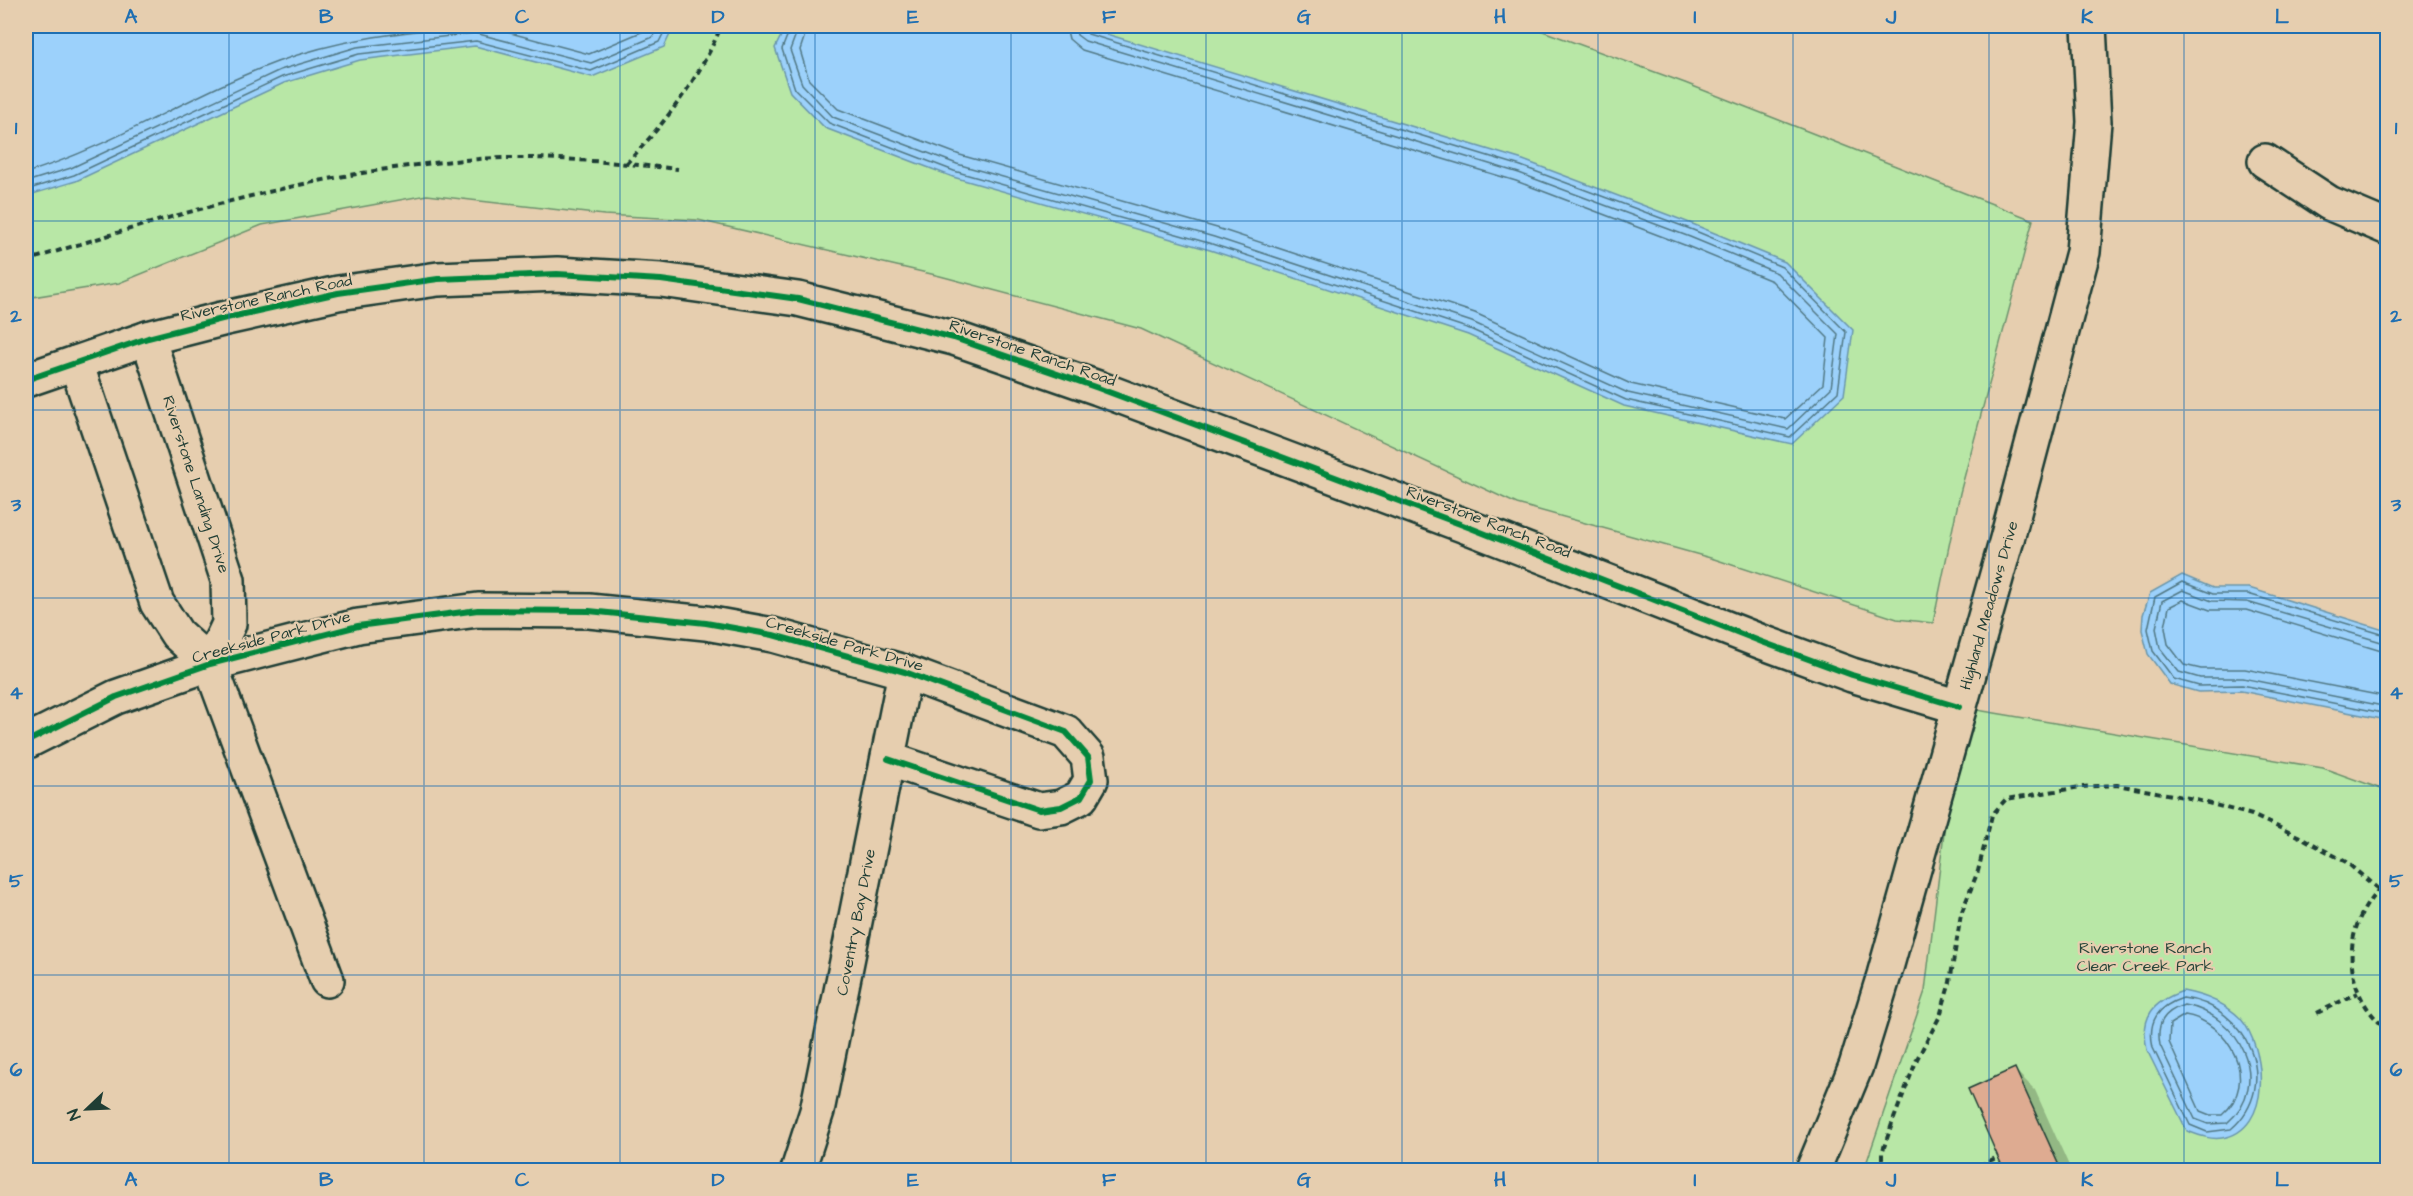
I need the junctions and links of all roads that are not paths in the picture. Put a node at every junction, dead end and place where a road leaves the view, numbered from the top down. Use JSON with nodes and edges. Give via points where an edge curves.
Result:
{"nodes":[{"id":1,"x":2089,"y":26,"type":"edge"},
{"id":2,"x":2265,"y":161,"type":"dead end"},
{"id":3,"x":2388,"y":228,"type":"edge"},
{"id":4,"x":148,"y":338,"type":"junction"},
{"id":5,"x":76,"y":363,"type":"junction"},
{"id":6,"x":26,"y":380,"type":"edge"},
{"id":7,"x":210,"y":664,"type":"junction"},
{"id":8,"x":906,"y":672,"type":"junction"},
{"id":9,"x":1959,"y":708,"type":"junction"},
{"id":10,"x":26,"y":742,"type":"edge"},
{"id":11,"x":888,"y":759,"type":"junction"},
{"id":12,"x":327,"y":980,"type":"dead end"},
{"id":13,"x":798,"y":1170,"type":"edge"},
{"id":14,"x":1813,"y":1170,"type":"edge"}],
"edges":[{"from":1,"to":9,"type":"street","name":"Highland Meadows Drive","via":[[2094,122],[2083,252]]},
{"from":2,"to":3,"type":"street","via":[[2329,203]]},
{"from":4,"to":5,"type":"street","name":"Riverstone Ranch Road"},
{"from":4,"to":7,"type":"street","name":"Riverstone Landing Drive","via":[[228,580],[229,624]]},
{"from":4,"to":9,"type":"street","name":"Riverstone Ranch Road","via":[[338,293],[438,279],[568,274],[661,280],[798,299],[954,338],[1098,388],[1773,646]]},
{"from":5,"to":6,"type":"street","name":"Riverstone Ranch Road"},
{"from":5,"to":7,"type":"street","via":[[157,603],[177,634]]},
{"from":7,"to":8,"type":"street","name":"Creekside Park Drive","via":[[358,626],[478,610],[567,611],[706,623],[773,635]]},
{"from":7,"to":10,"type":"street","name":"Creekside Park Drive","via":[[116,697]]},
{"from":7,"to":12,"type":"street"},
{"from":8,"to":11,"type":"street","name":"Coventry Bay Drive"},
{"from":8,"to":11,"type":"street","name":"Creekside Park Drive","via":[[1066,732],[1088,758],[1091,780],[1081,797],[1061,807],[1039,810]]},
{"from":9,"to":14,"type":"street","name":"Highland Meadows Drive","via":[[1856,1066]]},
{"from":11,"to":13,"type":"street","name":"Coventry Bay Drive","via":[[817,1111]]}]}
